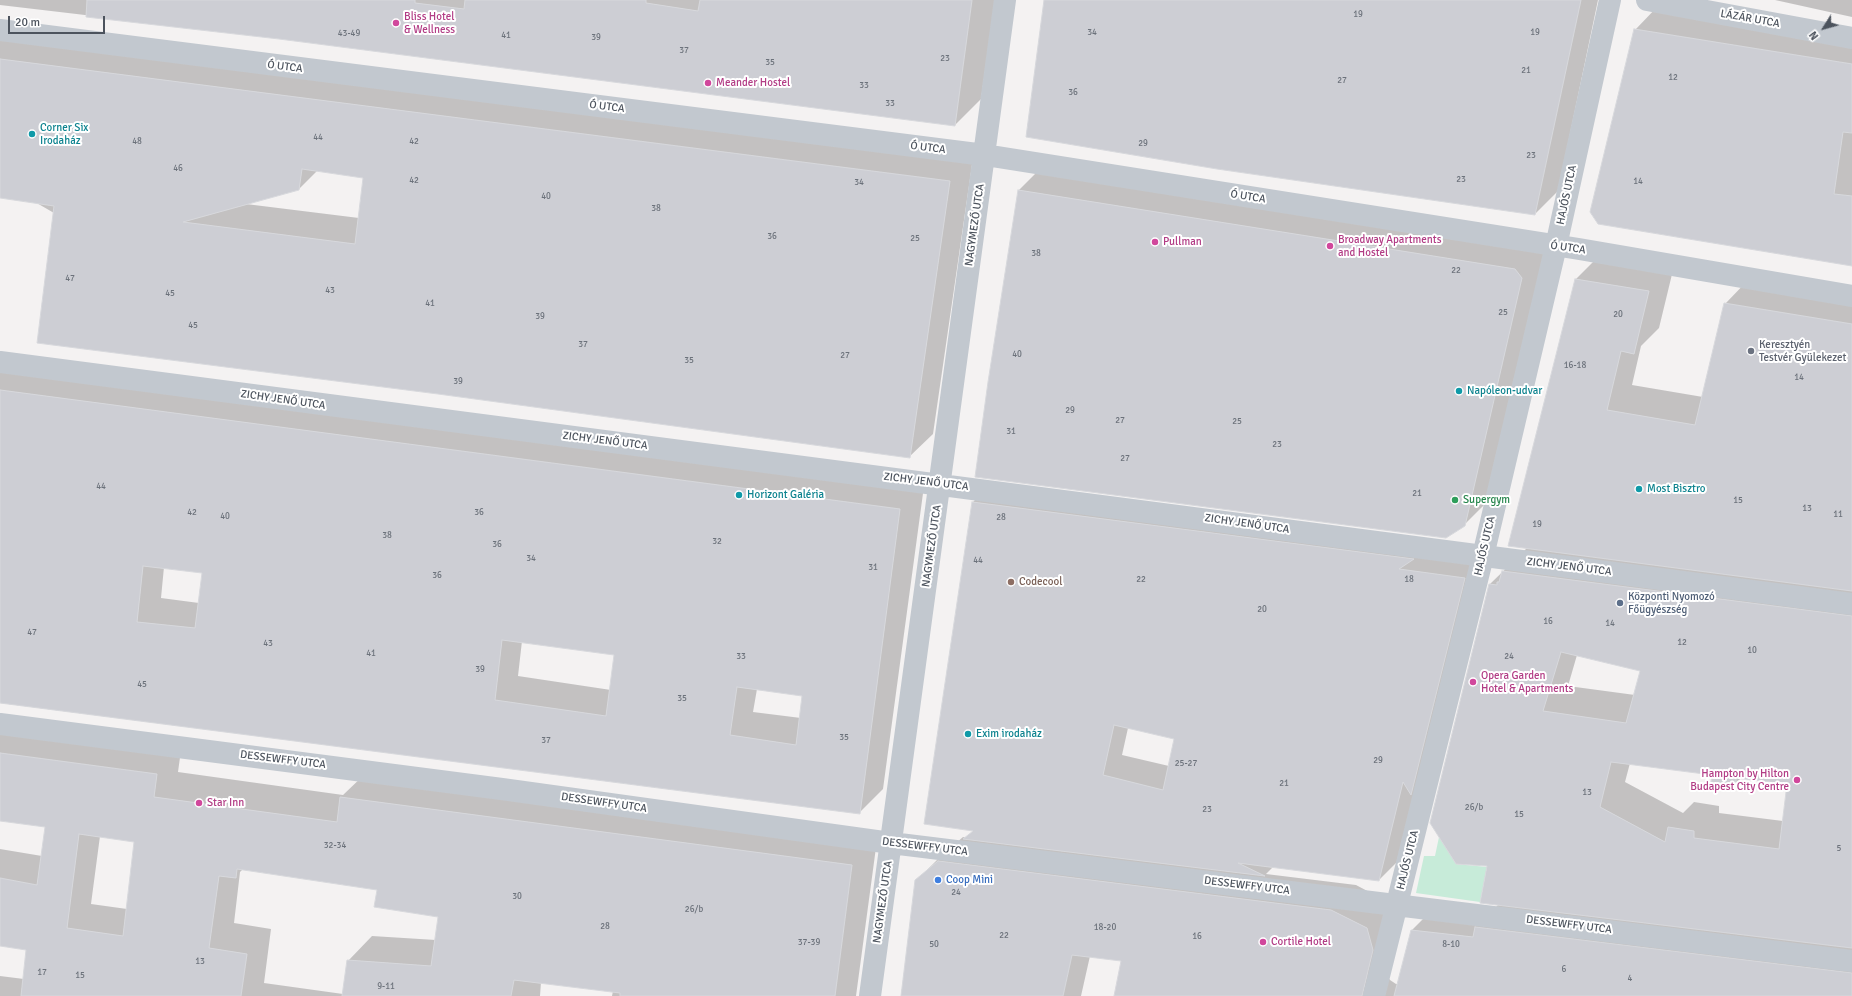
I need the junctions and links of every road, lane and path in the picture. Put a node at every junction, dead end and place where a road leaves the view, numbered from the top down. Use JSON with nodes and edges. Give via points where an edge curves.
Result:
{"nodes":[{"id":1,"x":1005,"y":0,"type":"edge"},
{"id":2,"x":1610,"y":0,"type":"edge"},
{"id":3,"x":1647,"y":0,"type":"edge"},
{"id":4,"x":0,"y":30,"type":"edge"},
{"id":5,"x":1852,"y":38,"type":"edge"},
{"id":6,"x":984,"y":155,"type":"junction"},
{"id":7,"x":1556,"y":246,"type":"junction"},
{"id":8,"x":1852,"y":296,"type":"edge"},
{"id":9,"x":0,"y":362,"type":"edge"},
{"id":10,"x":940,"y":484,"type":"junction"},
{"id":11,"x":1483,"y":556,"type":"junction"},
{"id":12,"x":1852,"y":604,"type":"edge"},
{"id":13,"x":0,"y":724,"type":"edge"},
{"id":14,"x":891,"y":842,"type":"junction"},
{"id":15,"x":1397,"y":904,"type":"junction"},
{"id":16,"x":1852,"y":961,"type":"edge"},
{"id":17,"x":870,"y":996,"type":"edge"},
{"id":18,"x":1374,"y":996,"type":"edge"}],
"edges":[{"from":1,"to":6,"type":"street","name":"NAGYMEZŐ UTCA"},
{"from":2,"to":7,"type":"street","name":"HAJÓS UTCA"},
{"from":3,"to":5,"type":"street","name":"LÁZÁR UTCA"},
{"from":4,"to":6,"type":"street","name":"Ó UTCA"},
{"from":6,"to":7,"type":"street","name":"Ó UTCA"},
{"from":6,"to":10,"type":"street","name":"NAGYMEZŐ UTCA"},
{"from":7,"to":8,"type":"street","name":"Ó UTCA"},
{"from":7,"to":11,"type":"street","name":"HAJÓS UTCA"},
{"from":9,"to":10,"type":"street","name":"ZICHY JENŐ UTCA"},
{"from":10,"to":11,"type":"street","name":"ZICHY JENŐ UTCA"},
{"from":10,"to":14,"type":"street","name":"NAGYMEZŐ UTCA"},
{"from":11,"to":12,"type":"street","name":"ZICHY JENŐ UTCA"},
{"from":11,"to":15,"type":"street","name":"HAJÓS UTCA"},
{"from":13,"to":14,"type":"street","name":"DESSEWFFY UTCA","via":[[502,788]]},
{"from":14,"to":15,"type":"street","name":"DESSEWFFY UTCA"},
{"from":14,"to":17,"type":"street","name":"NAGYMEZŐ UTCA"},
{"from":15,"to":16,"type":"street","name":"DESSEWFFY UTCA"},
{"from":15,"to":18,"type":"street","name":"HAJÓS UTCA"}]}
